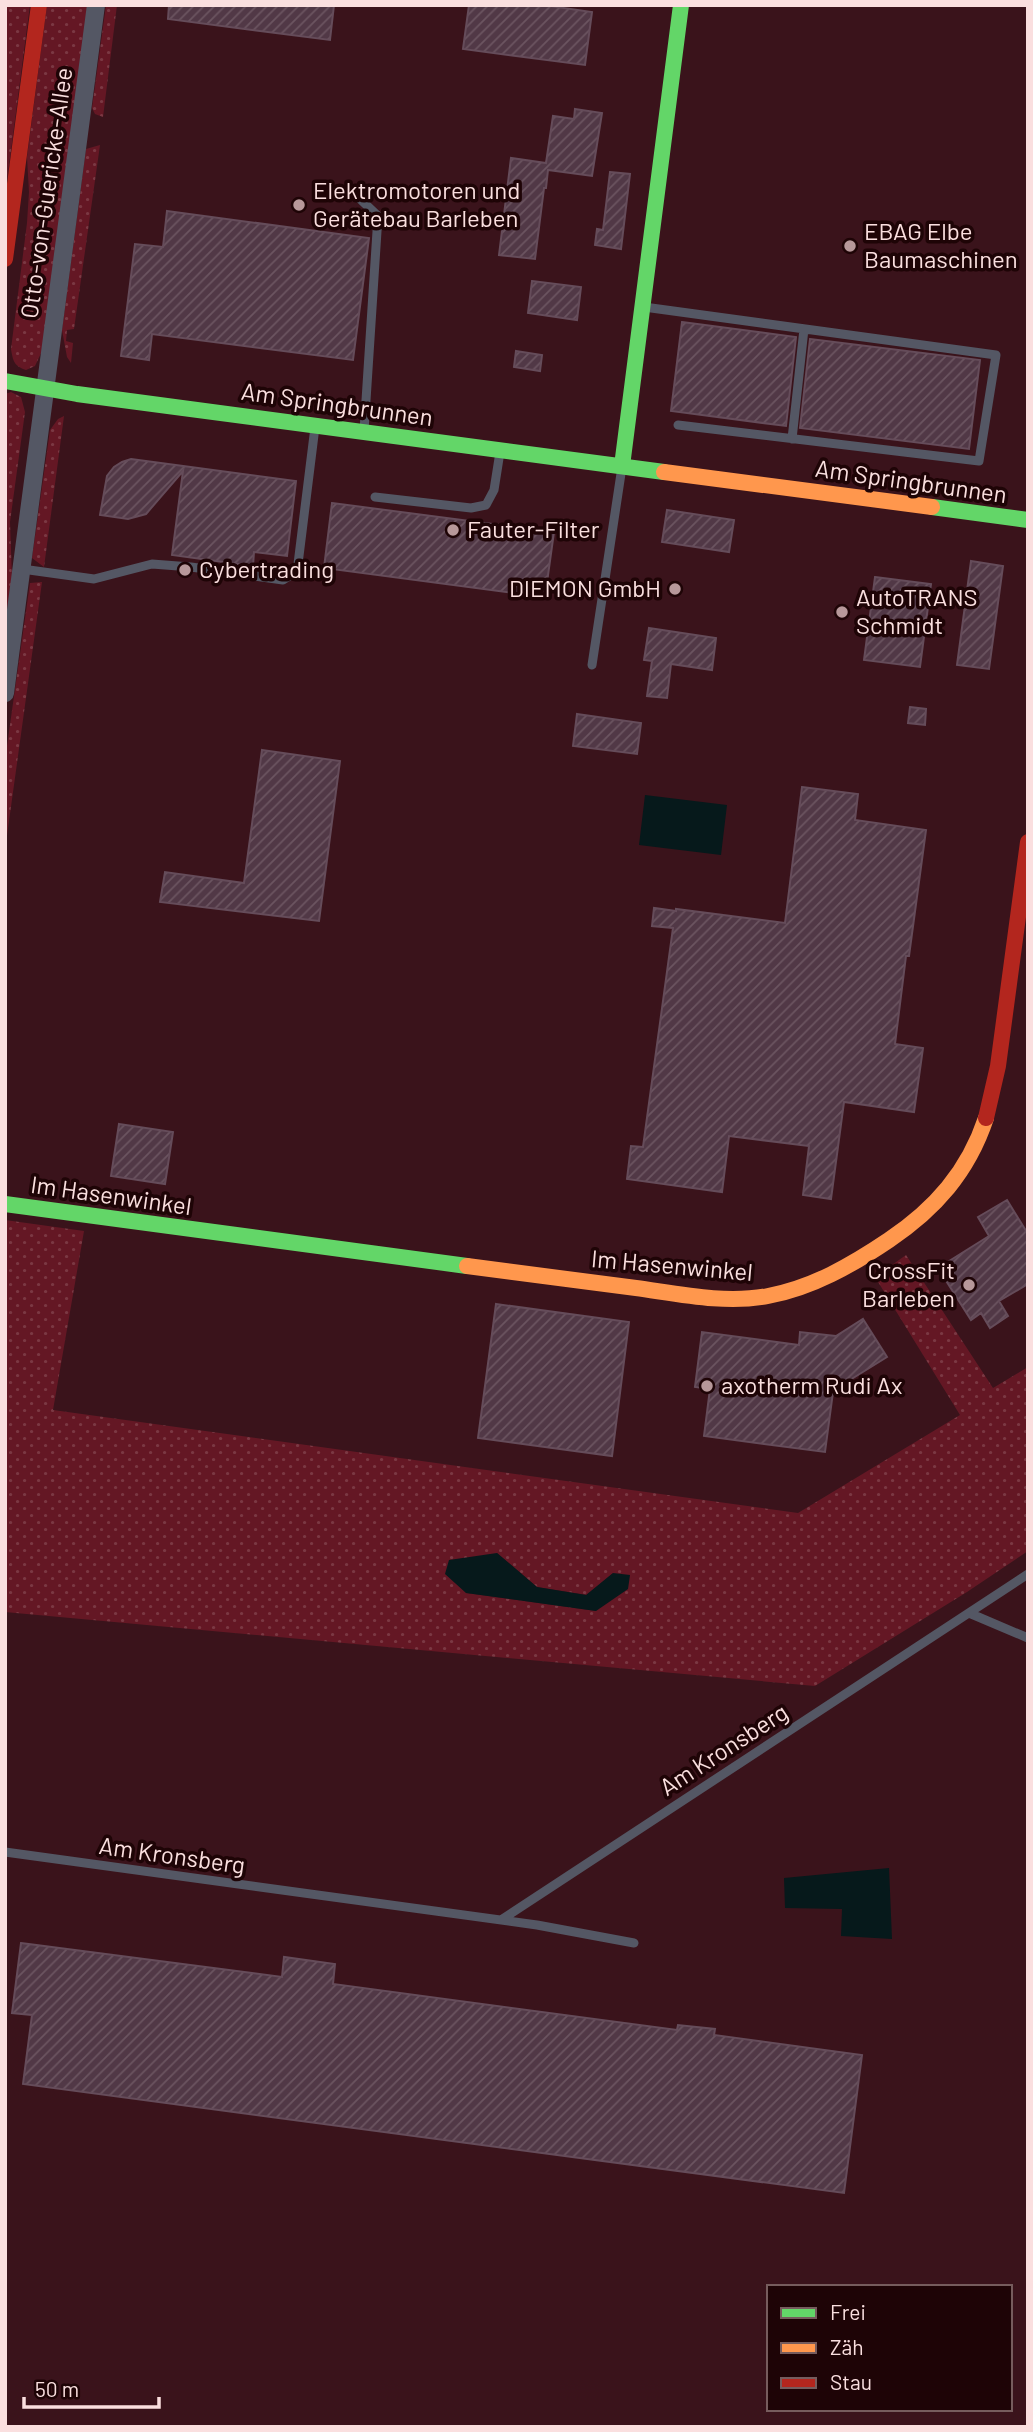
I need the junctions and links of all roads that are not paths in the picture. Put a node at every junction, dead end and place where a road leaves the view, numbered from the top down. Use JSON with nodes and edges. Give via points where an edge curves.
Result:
{"nodes":[{"id":1,"x":39,"y":5,"type":"edge"},
{"id":2,"x":96,"y":5,"type":"edge"},
{"id":3,"x":681,"y":5,"type":"edge"},
{"id":4,"x":358,"y":197,"type":"dead end"},
{"id":5,"x":5,"y":259,"type":"edge"},
{"id":6,"x":643,"y":307,"type":"junction"},
{"id":7,"x":804,"y":329,"type":"junction"},
{"id":8,"x":5,"y":381,"type":"edge"},
{"id":9,"x":46,"y":388,"type":"junction"},
{"id":10,"x":315,"y":425,"type":"junction"},
{"id":11,"x":678,"y":425,"type":"dead end"},
{"id":12,"x":364,"y":431,"type":"junction"},
{"id":13,"x":792,"y":439,"type":"junction"},
{"id":14,"x":500,"y":450,"type":"junction"},
{"id":15,"x":622,"y":466,"type":"junction"},
{"id":16,"x":375,"y":498,"type":"dead end"},
{"id":17,"x":1028,"y":520,"type":"edge"},
{"id":18,"x":22,"y":569,"type":"junction"},
{"id":19,"x":592,"y":665,"type":"dead end"},
{"id":20,"x":5,"y":693,"type":"edge"},
{"id":21,"x":1028,"y":842,"type":"edge"},
{"id":22,"x":5,"y":1204,"type":"edge"},
{"id":23,"x":1028,"y":1574,"type":"edge"},
{"id":24,"x":969,"y":1613,"type":"junction"},
{"id":25,"x":1028,"y":1638,"type":"edge"},
{"id":26,"x":5,"y":1852,"type":"edge"},
{"id":27,"x":501,"y":1920,"type":"junction"},
{"id":28,"x":634,"y":1943,"type":"dead end"}],
"edges":[{"from":1,"to":5,"type":"street","name":"Otto-von-Guericke-Allee"},
{"from":2,"to":9,"type":"street","name":"Otto-von-Guericke-Allee"},
{"from":3,"to":6,"type":"street"},
{"from":4,"to":12,"type":"lane","via":[[378,216]]},
{"from":6,"to":7,"type":"lane"},
{"from":6,"to":15,"type":"street"},
{"from":7,"to":13,"type":"lane"},
{"from":7,"to":13,"type":"lane","via":[[996,355],[979,461]]},
{"from":8,"to":9,"type":"street"},
{"from":9,"to":10,"type":"street","name":"Am Springbrunnen"},
{"from":9,"to":18,"type":"street","name":"Otto-von-Guericke-Allee"},
{"from":10,"to":12,"type":"street","name":"Am Springbrunnen"},
{"from":10,"to":18,"type":"lane","via":[[298,564],[290,577],[283,580],[152,564],[94,579]]},
{"from":11,"to":13,"type":"lane"},
{"from":12,"to":14,"type":"street","name":"Am Springbrunnen"},
{"from":14,"to":15,"type":"street","name":"Am Springbrunnen"},
{"from":14,"to":16,"type":"lane","via":[[494,490],[486,505],[471,508]]},
{"from":15,"to":17,"type":"street","name":"Am Springbrunnen"},
{"from":15,"to":19,"type":"lane"},
{"from":18,"to":20,"type":"street","name":"Otto-von-Guericke-Allee"},
{"from":21,"to":22,"type":"street","name":"Im Hasenwinkel","via":[[995,1085],[971,1155],[944,1195],[904,1230],[850,1264],[794,1289],[752,1298],[662,1292]]},
{"from":23,"to":24,"type":"lane","name":"Am Kronsberg"},
{"from":24,"to":25,"type":"lane"},
{"from":24,"to":27,"type":"lane","name":"Am Kronsberg"},
{"from":26,"to":27,"type":"lane","name":"Am Kronsberg"},
{"from":27,"to":28,"type":"lane","name":"Am Kronsberg"}]}
